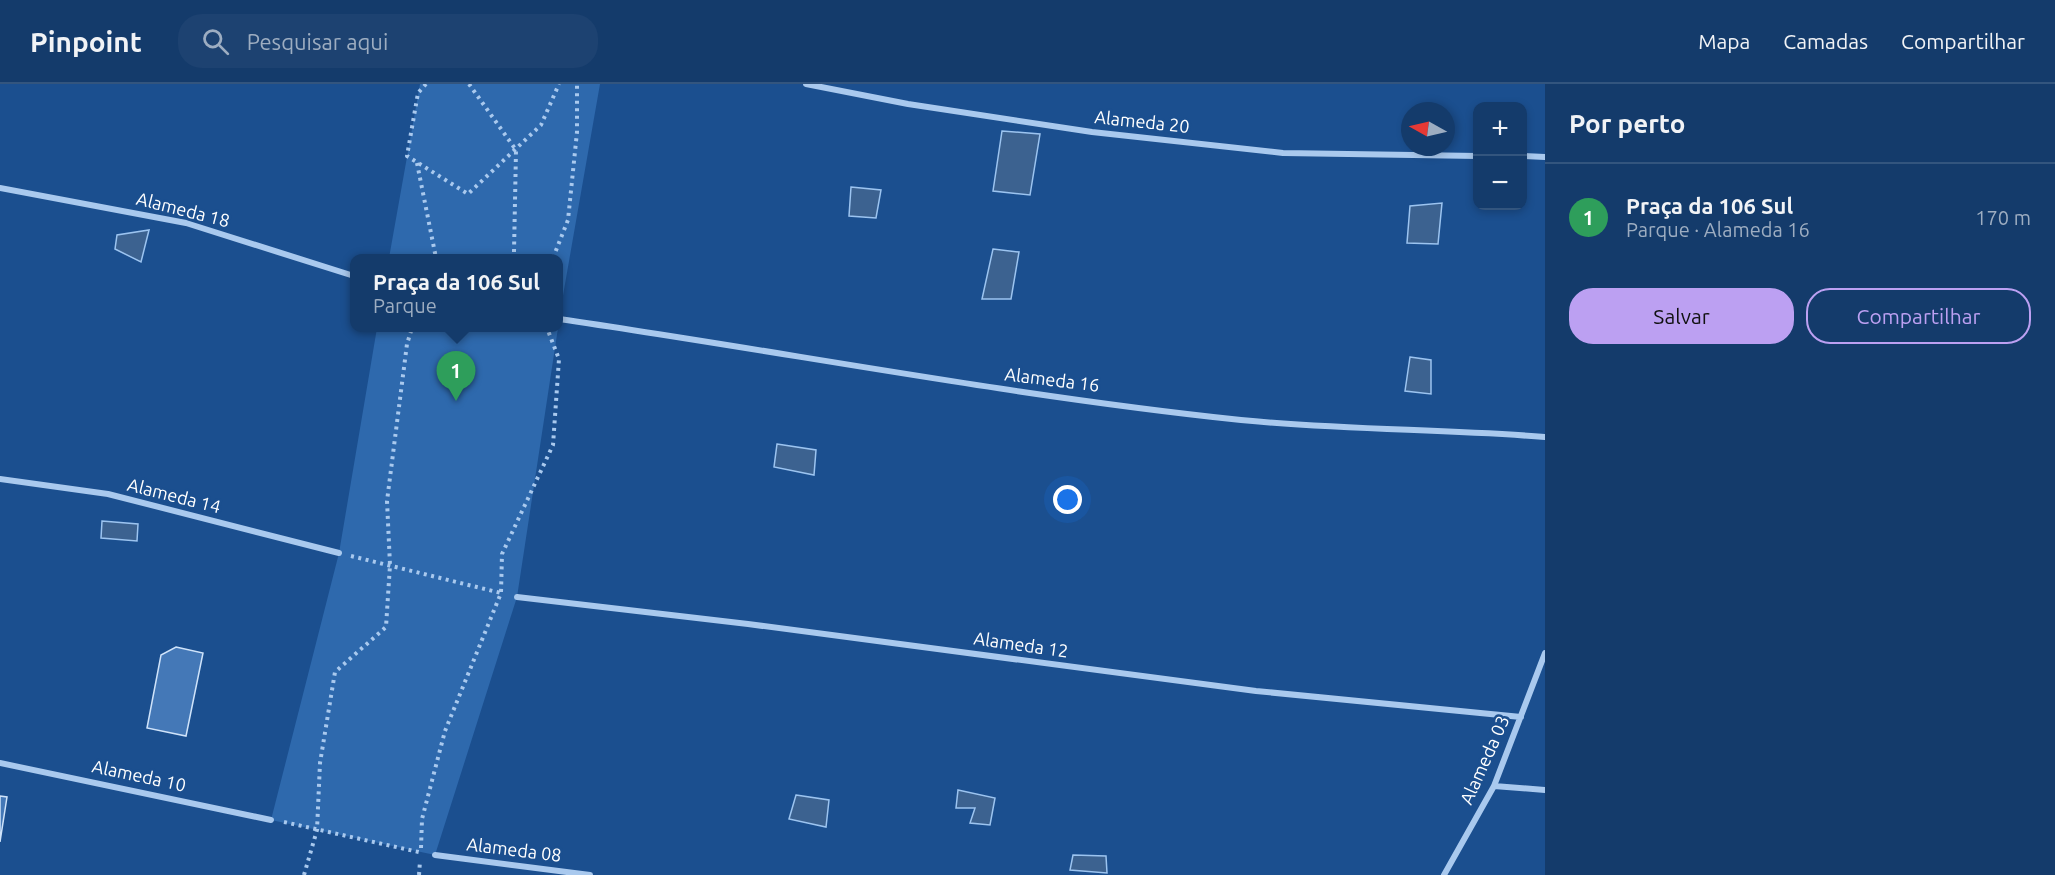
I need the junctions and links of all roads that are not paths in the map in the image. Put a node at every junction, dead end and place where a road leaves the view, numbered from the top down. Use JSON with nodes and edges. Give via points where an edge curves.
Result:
{"nodes":[{"id":1,"x":807,"y":84,"type":"edge"},
{"id":2,"x":1473,"y":156,"type":"edge"},
{"id":3,"x":1527,"y":156,"type":"edge"},
{"id":4,"x":1545,"y":156,"type":"edge"},
{"id":5,"x":0,"y":188,"type":"edge"},
{"id":6,"x":350,"y":275,"type":"edge"},
{"id":7,"x":563,"y":320,"type":"edge"},
{"id":8,"x":1545,"y":437,"type":"edge"},
{"id":9,"x":0,"y":478,"type":"edge"},
{"id":10,"x":339,"y":553,"type":"road end"},
{"id":11,"x":517,"y":597,"type":"road end"},
{"id":12,"x":1545,"y":653,"type":"edge"},
{"id":13,"x":1521,"y":717,"type":"junction"},
{"id":14,"x":0,"y":763,"type":"edge"},
{"id":15,"x":1494,"y":786,"type":"junction"},
{"id":16,"x":1545,"y":790,"type":"edge"},
{"id":17,"x":271,"y":820,"type":"road end"},
{"id":18,"x":435,"y":855,"type":"road end"},
{"id":19,"x":590,"y":875,"type":"edge"},
{"id":20,"x":1444,"y":875,"type":"edge"}],
"edges":[{"from":1,"to":2,"type":"street","name":"Alameda 20","via":[[1092,132],[1282,153]]},
{"from":3,"to":4,"type":"street"},
{"from":5,"to":6,"type":"street","name":"Alameda 18","via":[[186,223]]},
{"from":7,"to":8,"type":"street","name":"Alameda 16","via":[[967,384],[1243,420]]},
{"from":9,"to":10,"type":"street","name":"Alameda 14","via":[[108,494]]},
{"from":11,"to":13,"type":"street","name":"Alameda 12","via":[[1256,691]]},
{"from":12,"to":13,"type":"street","name":"Alameda 03"},
{"from":13,"to":15,"type":"street","name":"Alameda 03"},
{"from":14,"to":17,"type":"street","name":"Alameda 10"},
{"from":15,"to":16,"type":"street"},
{"from":15,"to":20,"type":"street","name":"Alameda 03"},
{"from":18,"to":19,"type":"street","name":"Alameda 08"}]}
